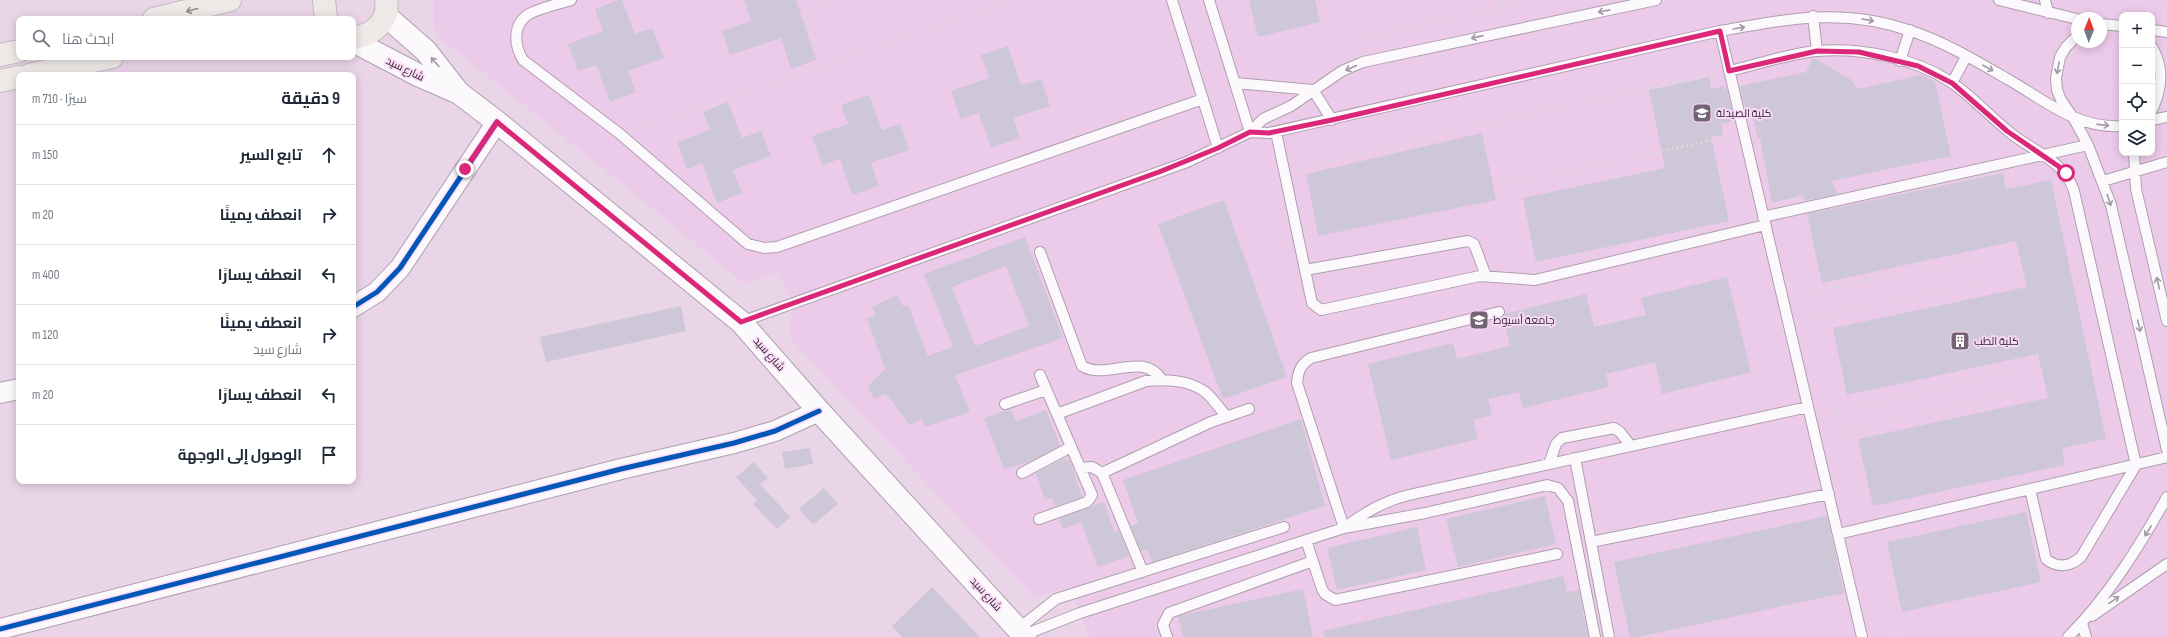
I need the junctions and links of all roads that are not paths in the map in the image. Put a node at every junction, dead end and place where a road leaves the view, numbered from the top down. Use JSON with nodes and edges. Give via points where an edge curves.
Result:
{"nodes":[{"id":1,"x":230,"y":0,"type":"edge"},
{"id":2,"x":324,"y":0,"type":"edge"},
{"id":3,"x":571,"y":0,"type":"edge"},
{"id":4,"x":1172,"y":0,"type":"edge"},
{"id":5,"x":1209,"y":0,"type":"edge"},
{"id":6,"x":1656,"y":0,"type":"edge"},
{"id":7,"x":2000,"y":0,"type":"edge"},
{"id":8,"x":2045,"y":0,"type":"edge"},
{"id":9,"x":387,"y":5,"type":"edge"},
{"id":10,"x":2048,"y":13,"type":"junction"},
{"id":11,"x":166,"y":16,"type":"edge"},
{"id":12,"x":325,"y":16,"type":"edge"},
{"id":13,"x":1813,"y":16,"type":"junction"},
{"id":14,"x":2071,"y":18,"type":"edge"},
{"id":15,"x":2107,"y":24,"type":"edge"},
{"id":16,"x":2119,"y":26,"type":"edge"},
{"id":17,"x":1910,"y":30,"type":"junction"},
{"id":18,"x":2155,"y":30,"type":"edge"},
{"id":19,"x":1720,"y":31,"type":"junction"},
{"id":20,"x":2167,"y":32,"type":"edge"},
{"id":21,"x":356,"y":37,"type":"edge"},
{"id":22,"x":2071,"y":42,"type":"edge"},
{"id":23,"x":356,"y":43,"type":"edge"},
{"id":24,"x":2152,"y":48,"type":"edge"},
{"id":25,"x":16,"y":51,"type":"edge"},
{"id":26,"x":1817,"y":51,"type":"junction"},
{"id":27,"x":0,"y":55,"type":"edge"},
{"id":28,"x":1966,"y":57,"type":"junction"},
{"id":29,"x":98,"y":60,"type":"edge"},
{"id":30,"x":1900,"y":61,"type":"junction"},
{"id":31,"x":1729,"y":71,"type":"junction"},
{"id":32,"x":43,"y":72,"type":"edge"},
{"id":33,"x":16,"y":78,"type":"edge"},
{"id":34,"x":0,"y":81,"type":"edge"},
{"id":35,"x":1234,"y":83,"type":"junction"},
{"id":36,"x":1952,"y":83,"type":"junction"},
{"id":37,"x":1314,"y":90,"type":"junction"},
{"id":38,"x":459,"y":93,"type":"junction"},
{"id":39,"x":1203,"y":99,"type":"junction"},
{"id":40,"x":2155,"y":101,"type":"edge"},
{"id":41,"x":2167,"y":117,"type":"edge"},
{"id":42,"x":2074,"y":119,"type":"junction"},
{"id":43,"x":2155,"y":119,"type":"edge"},
{"id":44,"x":1332,"y":120,"type":"junction"},
{"id":45,"x":497,"y":122,"type":"junction"},
{"id":46,"x":2119,"y":126,"type":"edge"},
{"id":47,"x":1250,"y":132,"type":"junction"},
{"id":48,"x":1276,"y":132,"type":"junction"},
{"id":49,"x":2088,"y":145,"type":"junction"},
{"id":50,"x":1218,"y":148,"type":"junction"},
{"id":51,"x":2042,"y":154,"type":"junction"},
{"id":52,"x":2134,"y":156,"type":"edge"},
{"id":53,"x":2167,"y":162,"type":"edge"},
{"id":54,"x":2134,"y":172,"type":"junction"},
{"id":55,"x":2103,"y":181,"type":"junction"},
{"id":56,"x":1764,"y":221,"type":"junction"},
{"id":57,"x":1040,"y":252,"type":"dead end"},
{"id":58,"x":1305,"y":270,"type":"junction"},
{"id":59,"x":1486,"y":276,"type":"junction"},
{"id":60,"x":356,"y":305,"type":"edge"},
{"id":61,"x":1499,"y":312,"type":"dead end"},
{"id":62,"x":2167,"y":321,"type":"edge"},
{"id":63,"x":741,"y":322,"type":"junction"},
{"id":64,"x":1040,"y":375,"type":"dead end"},
{"id":65,"x":1162,"y":380,"type":"junction"},
{"id":66,"x":16,"y":389,"type":"edge"},
{"id":67,"x":1046,"y":390,"type":"junction"},
{"id":68,"x":0,"y":393,"type":"edge"},
{"id":69,"x":1005,"y":404,"type":"dead end"},
{"id":70,"x":1808,"y":407,"type":"junction"},
{"id":71,"x":1249,"y":409,"type":"dead end"},
{"id":72,"x":819,"y":412,"type":"junction"},
{"id":73,"x":1057,"y":414,"type":"junction"},
{"id":74,"x":1227,"y":417,"type":"junction"},
{"id":75,"x":1631,"y":446,"type":"junction"},
{"id":76,"x":1071,"y":448,"type":"junction"},
{"id":77,"x":2167,"y":450,"type":"edge"},
{"id":78,"x":2167,"y":457,"type":"edge"},
{"id":79,"x":1575,"y":458,"type":"junction"},
{"id":80,"x":1549,"y":464,"type":"junction"},
{"id":81,"x":2136,"y":465,"type":"junction"},
{"id":82,"x":1080,"y":468,"type":"junction"},
{"id":83,"x":1022,"y":473,"type":"dead end"},
{"id":84,"x":1102,"y":473,"type":"junction"},
{"id":85,"x":2030,"y":489,"type":"junction"},
{"id":86,"x":1829,"y":494,"type":"junction"},
{"id":87,"x":2167,"y":497,"type":"edge"},
{"id":88,"x":1039,"y":519,"type":"dead end"},
{"id":89,"x":1284,"y":528,"type":"dead end"},
{"id":90,"x":1344,"y":528,"type":"junction"},
{"id":91,"x":1838,"y":534,"type":"junction"},
{"id":92,"x":1306,"y":540,"type":"junction"},
{"id":93,"x":1591,"y":542,"type":"junction"},
{"id":94,"x":1557,"y":554,"type":"dead end"},
{"id":95,"x":1313,"y":561,"type":"junction"},
{"id":96,"x":2167,"y":564,"type":"edge"},
{"id":97,"x":1143,"y":572,"type":"junction"},
{"id":98,"x":2082,"y":623,"type":"junction"},
{"id":99,"x":0,"y":629,"type":"edge"},
{"id":100,"x":1022,"y":634,"type":"edge"},
{"id":101,"x":1167,"y":637,"type":"edge"},
{"id":102,"x":1595,"y":637,"type":"edge"},
{"id":103,"x":1609,"y":637,"type":"edge"},
{"id":104,"x":1862,"y":637,"type":"edge"},
{"id":105,"x":2068,"y":637,"type":"edge"},
{"id":106,"x":2086,"y":637,"type":"edge"}],
"edges":[{"from":1,"to":11,"type":"main road","one_way":true},
{"from":2,"to":12,"type":"main road"},
{"from":3,"to":39,"type":"lane","via":[[526,16],[517,30],[516,38],[518,51],[527,64],[620,134],[748,244],[756,247],[771,248],[824,231]]},
{"from":4,"to":39,"type":"lane"},
{"from":5,"to":35,"type":"lane"},
{"from":6,"to":37,"type":"lane","one_way":true,"via":[[1363,62],[1342,71]]},
{"from":7,"to":10,"type":"lane"},
{"from":8,"to":10,"type":"lane"},
{"from":9,"to":21,"type":"main road","via":[[381,24],[374,31]]},
{"from":38,"to":9,"type":"main road","name":"شارع سيد","one_way":true},
{"from":10,"to":14,"type":"lane"},
{"from":13,"to":17,"type":"lane","one_way":true,"via":[[1864,19]]},
{"from":19,"to":13,"type":"lane","one_way":true},
{"from":13,"to":26,"type":"lane"},
{"from":15,"to":16,"type":"lane"},
{"from":17,"to":28,"type":"lane"},
{"from":17,"to":30,"type":"lane"},
{"from":18,"to":20,"type":"lane"},
{"from":19,"to":31,"type":"lane"},
{"from":19,"to":44,"type":"lane"},
{"from":22,"to":42,"type":"lane","one_way":true,"via":[[2060,56],[2056,78],[2061,100]]},
{"from":23,"to":38,"type":"main road","name":"شارع سيد"},
{"from":24,"to":40,"type":"lane","via":[[2161,74]]},
{"from":25,"to":27,"type":"main road"},
{"from":26,"to":30,"type":"lane","via":[[1859,52]]},
{"from":26,"to":31,"type":"lane"},
{"from":28,"to":36,"type":"lane"},
{"from":28,"to":42,"type":"lane","one_way":true},
{"from":29,"to":32,"type":"main road"},
{"from":30,"to":36,"type":"lane","via":[[1930,71]]},
{"from":31,"to":56,"type":"lane"},
{"from":33,"to":34,"type":"main road"},
{"from":35,"to":37,"type":"lane"},
{"from":35,"to":47,"type":"lane"},
{"from":36,"to":51,"type":"lane","via":[[2007,131]]},
{"from":37,"to":44,"type":"lane"},
{"from":37,"to":47,"type":"lane","via":[[1263,119]]},
{"from":38,"to":45,"type":"main road","name":"شارع سيد"},
{"from":39,"to":50,"type":"lane"},
{"from":41,"to":43,"type":"lane"},
{"from":42,"to":46,"type":"lane","one_way":true},
{"from":42,"to":49,"type":"lane"},
{"from":44,"to":48,"type":"lane"},
{"from":45,"to":60,"type":"street","via":[[400,268],[377,292]]},
{"from":45,"to":63,"type":"main road","name":"شارع سيد"},
{"from":47,"to":48,"type":"lane"},
{"from":47,"to":50,"type":"lane"},
{"from":48,"to":58,"type":"lane"},
{"from":49,"to":51,"type":"lane"},
{"from":49,"to":55,"type":"lane"},
{"from":50,"to":63,"type":"lane","via":[[1159,172]]},
{"from":51,"to":56,"type":"lane","via":[[1784,212]]},
{"from":51,"to":81,"type":"lane","via":[[2066,173],[2072,186]]},
{"from":52,"to":54,"type":"lane"},
{"from":53,"to":54,"type":"lane"},
{"from":54,"to":55,"type":"lane"},
{"from":62,"to":54,"type":"lane","one_way":true},
{"from":55,"to":77,"type":"lane","one_way":true,"via":[[2111,205]]},
{"from":56,"to":59,"type":"lane","via":[[1535,280]]},
{"from":56,"to":70,"type":"lane"},
{"from":57,"to":65,"type":"lane","via":[[1082,366],[1101,372],[1146,366]]},
{"from":58,"to":59,"type":"lane","via":[[1468,241],[1474,244]]},
{"from":58,"to":59,"type":"lane","via":[[1312,303],[1321,310]]},
{"from":61,"to":90,"type":"lane","via":[[1311,358],[1303,363],[1297,382]]},
{"from":63,"to":72,"type":"main road","name":"شارع سيد"},
{"from":64,"to":67,"type":"lane"},
{"from":65,"to":73,"type":"lane","via":[[1146,381]]},
{"from":65,"to":74,"type":"lane","via":[[1183,383],[1204,391]]},
{"from":66,"to":68,"type":"street"},
{"from":67,"to":69,"type":"lane"},
{"from":67,"to":73,"type":"lane"},
{"from":70,"to":75,"type":"lane"},
{"from":70,"to":86,"type":"lane"},
{"from":71,"to":74,"type":"lane"},
{"from":72,"to":99,"type":"street","via":[[775,431],[741,441],[621,469]]},
{"from":72,"to":100,"type":"main road","name":"شارع سيد"},
{"from":73,"to":76,"type":"lane"},
{"from":74,"to":84,"type":"lane"},
{"from":75,"to":79,"type":"lane"},
{"from":75,"to":80,"type":"lane","via":[[1614,428],[1562,438],[1556,444]]},
{"from":76,"to":82,"type":"lane"},
{"from":76,"to":83,"type":"lane"},
{"from":78,"to":81,"type":"lane"},
{"from":79,"to":80,"type":"lane"},
{"from":79,"to":93,"type":"lane"},
{"from":80,"to":90,"type":"lane","via":[[1389,500]]},
{"from":81,"to":85,"type":"lane"},
{"from":81,"to":85,"type":"lane","via":[[2081,557],[2069,565],[2055,564],[2046,559]]},
{"from":82,"to":84,"type":"lane","via":[[1092,467]]},
{"from":82,"to":88,"type":"lane","via":[[1092,495],[1089,501]]},
{"from":84,"to":97,"type":"lane"},
{"from":85,"to":91,"type":"lane"},
{"from":86,"to":91,"type":"lane"},
{"from":86,"to":93,"type":"lane"},
{"from":87,"to":98,"type":"lane","one_way":true,"via":[[2132,556]]},
{"from":89,"to":97,"type":"lane"},
{"from":90,"to":92,"type":"lane"},
{"from":90,"to":102,"type":"lane","via":[[1425,513],[1547,485],[1558,488],[1568,501]]},
{"from":91,"to":104,"type":"lane"},
{"from":92,"to":95,"type":"lane"},
{"from":92,"to":100,"type":"lane"},
{"from":93,"to":103,"type":"lane"},
{"from":94,"to":95,"type":"lane","via":[[1341,600],[1325,594]]},
{"from":95,"to":101,"type":"lane","via":[[1169,613],[1163,624]]},
{"from":98,"to":96,"type":"lane","one_way":true},
{"from":97,"to":100,"type":"lane","via":[[1056,599]]},
{"from":98,"to":105,"type":"lane"},
{"from":98,"to":106,"type":"lane"}]}
